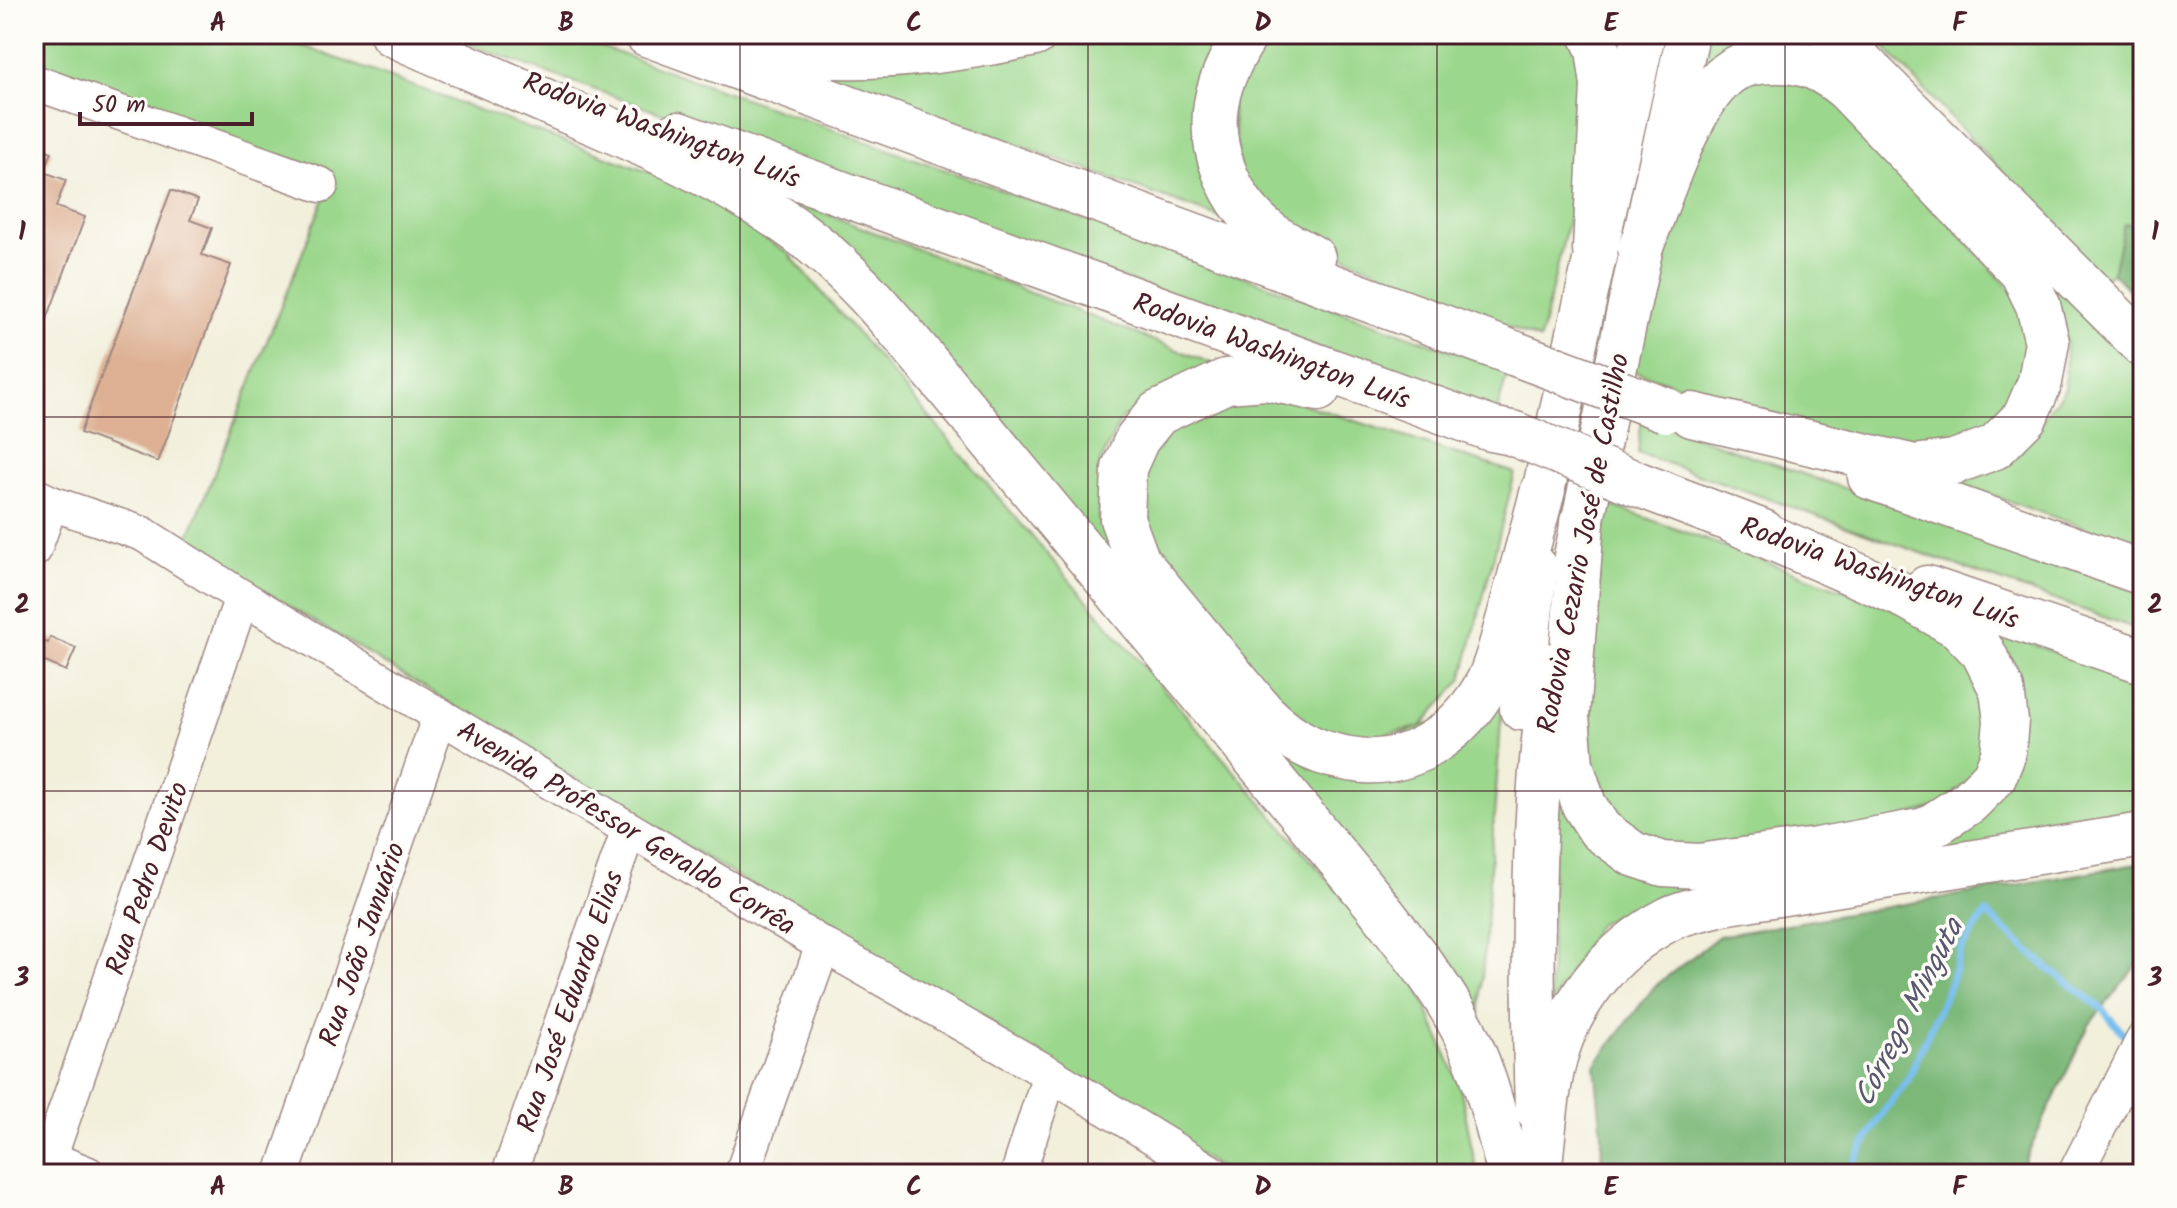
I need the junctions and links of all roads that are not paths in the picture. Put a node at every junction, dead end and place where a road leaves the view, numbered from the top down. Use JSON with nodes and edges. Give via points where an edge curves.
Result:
{"nodes":[{"id":1,"x":392,"y":34,"type":"edge"},
{"id":2,"x":401,"y":34,"type":"edge"},
{"id":3,"x":647,"y":34,"type":"edge"},
{"id":4,"x":696,"y":34,"type":"edge"},
{"id":5,"x":1035,"y":34,"type":"edge"},
{"id":6,"x":1246,"y":34,"type":"edge"},
{"id":7,"x":1591,"y":34,"type":"edge"},
{"id":8,"x":1644,"y":34,"type":"edge"},
{"id":9,"x":1688,"y":34,"type":"edge"},
{"id":10,"x":1833,"y":34,"type":"edge"},
{"id":11,"x":34,"y":82,"type":"edge"},
{"id":12,"x":321,"y":185,"type":"dead end"},
{"id":13,"x":1640,"y":249,"type":"junction"},
{"id":14,"x":1595,"y":250,"type":"junction"},
{"id":15,"x":1450,"y":329,"type":"junction"},
{"id":16,"x":2143,"y":345,"type":"edge"},
{"id":17,"x":1679,"y":413,"type":"junction"},
{"id":18,"x":1501,"y":431,"type":"junction"},
{"id":19,"x":1543,"y":490,"type":"junction"},
{"id":20,"x":43,"y":499,"type":"edge"},
{"id":21,"x":1582,"y":522,"type":"junction"},
{"id":22,"x":1735,"y":522,"type":"junction"},
{"id":23,"x":34,"y":550,"type":"edge"},
{"id":24,"x":2143,"y":573,"type":"edge"},
{"id":25,"x":242,"y":597,"type":"junction"},
{"id":26,"x":2143,"y":661,"type":"edge"},
{"id":27,"x":440,"y":715,"type":"junction"},
{"id":28,"x":629,"y":829,"type":"junction"},
{"id":29,"x":2143,"y":835,"type":"edge"},
{"id":30,"x":823,"y":945,"type":"junction"},
{"id":31,"x":2143,"y":1040,"type":"edge"},
{"id":32,"x":1050,"y":1074,"type":"junction"},
{"id":33,"x":42,"y":1156,"type":"edge"},
{"id":34,"x":88,"y":1174,"type":"edge"},
{"id":35,"x":282,"y":1174,"type":"edge"},
{"id":36,"x":509,"y":1174,"type":"edge"},
{"id":37,"x":742,"y":1174,"type":"edge"},
{"id":38,"x":1018,"y":1174,"type":"edge"},
{"id":39,"x":1214,"y":1174,"type":"edge"},
{"id":40,"x":1511,"y":1174,"type":"edge"},
{"id":41,"x":1538,"y":1174,"type":"edge"},
{"id":42,"x":2075,"y":1174,"type":"edge"}],
"edges":[{"from":1,"to":40,"type":"highway","via":[[654,149],[748,198],[842,269],[882,310],[1433,979],[1481,1074]]},
{"from":2,"to":18,"type":"highway","name":"Rodovia Washington Luís"},
{"from":3,"to":15,"type":"highway"},
{"from":4,"to":5,"type":"highway","via":[[776,54],[872,57]]},
{"from":6,"to":15,"type":"highway","via":[[1220,87],[1215,113],[1225,180],[1238,200],[1276,238]]},
{"from":7,"to":14,"type":"highway","via":[[1603,85]]},
{"from":8,"to":14,"type":"main road","name":"Rodovia Cezario José de Castilho"},
{"from":9,"to":13,"type":"main road","name":"Rodovia Cezario José de Castilho"},
{"from":10,"to":16,"type":"highway"},
{"from":11,"to":12,"type":"street"},
{"from":13,"to":17,"type":"highway","via":[[1692,118],[1713,87],[1734,69],[1759,61],[1796,60],[1847,89],[2022,272],[2047,342],[2040,382],[2025,417],[1995,447],[1954,462],[1914,467]]},
{"from":13,"to":21,"type":"main road","name":"Rodovia Cezario José de Castilho"},
{"from":14,"to":19,"type":"main road","name":"Rodovia Cezario José de Castilho"},
{"from":15,"to":17,"type":"highway","bridge":true},
{"from":17,"to":24,"type":"highway"},
{"from":18,"to":19,"type":"highway","via":[[1266,378],[1226,381],[1158,413],[1137,439],[1124,468],[1122,519],[1138,562],[1283,733],[1329,756],[1382,762],[1421,751],[1446,734],[1488,682]]},
{"from":18,"to":22,"type":"highway","name":"Rodovia Washington Luís","bridge":true},
{"from":19,"to":40,"type":"main road","name":"Rodovia Cezario José de Castilho","via":[[1514,774]]},
{"from":20,"to":23,"type":"street"},
{"from":20,"to":25,"type":"street","name":"Avenida Professor Geraldo Corrêa","via":[[143,534]]},
{"from":21,"to":22,"type":"highway","via":[[1567,716],[1571,765],[1584,805],[1600,830],[1633,854],[1663,864],[1699,866],[1817,850],[1926,830],[1969,802],[1994,777],[2003,755],[2002,690],[1983,652],[1959,627],[1907,597]]},
{"from":21,"to":41,"type":"main road","name":"Rodovia Cezario José de Castilho","via":[[1541,753],[1532,987]]},
{"from":22,"to":26,"type":"highway","name":"Rodovia Washington Luís"},
{"from":25,"to":27,"type":"street","name":"Avenida Professor Geraldo Corrêa"},
{"from":25,"to":33,"type":"street","name":"Rua Pedro Devito"},
{"from":27,"to":28,"type":"street","name":"Avenida Professor Geraldo Corrêa"},
{"from":27,"to":35,"type":"street","name":"Rua João Januário"},
{"from":28,"to":30,"type":"street","name":"Avenida Professor Geraldo Corrêa"},
{"from":28,"to":36,"type":"street","name":"Rua José Eduardo Elias"},
{"from":29,"to":41,"type":"highway","via":[[1722,903],[1671,918],[1624,948],[1587,989],[1561,1036]]},
{"from":30,"to":32,"type":"street","name":"Avenida Professor Geraldo Corrêa"},
{"from":30,"to":37,"type":"street"},
{"from":31,"to":42,"type":"street"},
{"from":32,"to":38,"type":"street"},
{"from":32,"to":39,"type":"street","name":"Avenida Professor Geraldo Corrêa"},
{"from":33,"to":34,"type":"street"}]}
